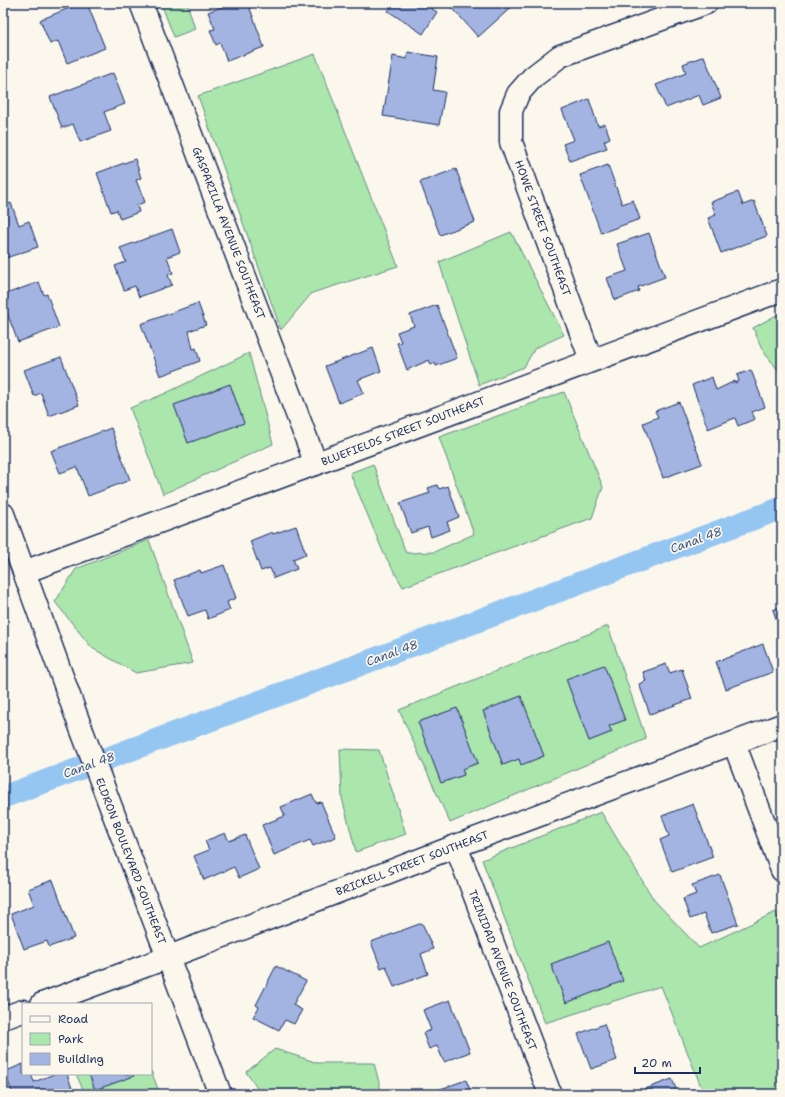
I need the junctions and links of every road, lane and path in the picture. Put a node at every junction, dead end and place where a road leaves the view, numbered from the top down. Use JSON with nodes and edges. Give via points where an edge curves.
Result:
{"nodes":[{"id":1,"x":141,"y":3,"type":"edge"},
{"id":2,"x":706,"y":3,"type":"edge"},
{"id":3,"x":674,"y":8,"type":"edge"},
{"id":4,"x":782,"y":290,"type":"edge"},
{"id":5,"x":591,"y":360,"type":"junction"},
{"id":6,"x":316,"y":464,"type":"junction"},
{"id":7,"x":3,"y":514,"type":"edge"},
{"id":8,"x":24,"y":572,"type":"junction"},
{"id":9,"x":782,"y":725,"type":"edge"},
{"id":10,"x":734,"y":743,"type":"junction"},
{"id":11,"x":456,"y":846,"type":"junction"},
{"id":12,"x":782,"y":870,"type":"edge"},
{"id":13,"x":169,"y":957,"type":"junction"},
{"id":14,"x":45,"y":1003,"type":"edge"},
{"id":15,"x":22,"y":1011,"type":"edge"},
{"id":16,"x":3,"y":1018,"type":"edge"},
{"id":17,"x":220,"y":1094,"type":"edge"},
{"id":18,"x":550,"y":1094,"type":"edge"}],
"edges":[{"from":1,"to":6,"type":"street","name":"GASPARILLA AVENUE SOUTHEAST"},
{"from":2,"to":3,"type":"street"},
{"from":3,"to":5,"type":"street","name":"HOWE STREET SOUTHEAST","via":[[560,56],[533,77],[518,94],[511,111],[512,142]]},
{"from":4,"to":5,"type":"street","name":"BLUEFIELDS STREET SOUTHEAST"},
{"from":5,"to":6,"type":"street","name":"BLUEFIELDS STREET SOUTHEAST"},
{"from":6,"to":8,"type":"street","name":"BLUEFIELDS STREET SOUTHEAST"},
{"from":7,"to":8,"type":"street","name":"ELDRON BOULEVARD SOUTHEAST"},
{"from":8,"to":13,"type":"street","name":"ELDRON BOULEVARD SOUTHEAST"},
{"from":9,"to":10,"type":"street","name":"BRICKELL STREET SOUTHEAST"},
{"from":10,"to":11,"type":"street","name":"BRICKELL STREET SOUTHEAST"},
{"from":10,"to":12,"type":"street"},
{"from":11,"to":13,"type":"street","name":"BRICKELL STREET SOUTHEAST"},
{"from":11,"to":18,"type":"street","name":"TRINIDAD AVENUE SOUTHEAST"},
{"from":13,"to":14,"type":"street","name":"BRICKELL STREET SOUTHEAST"},
{"from":13,"to":17,"type":"street","name":"ELDRON BOULEVARD SOUTHEAST"},
{"from":15,"to":16,"type":"street"}]}
